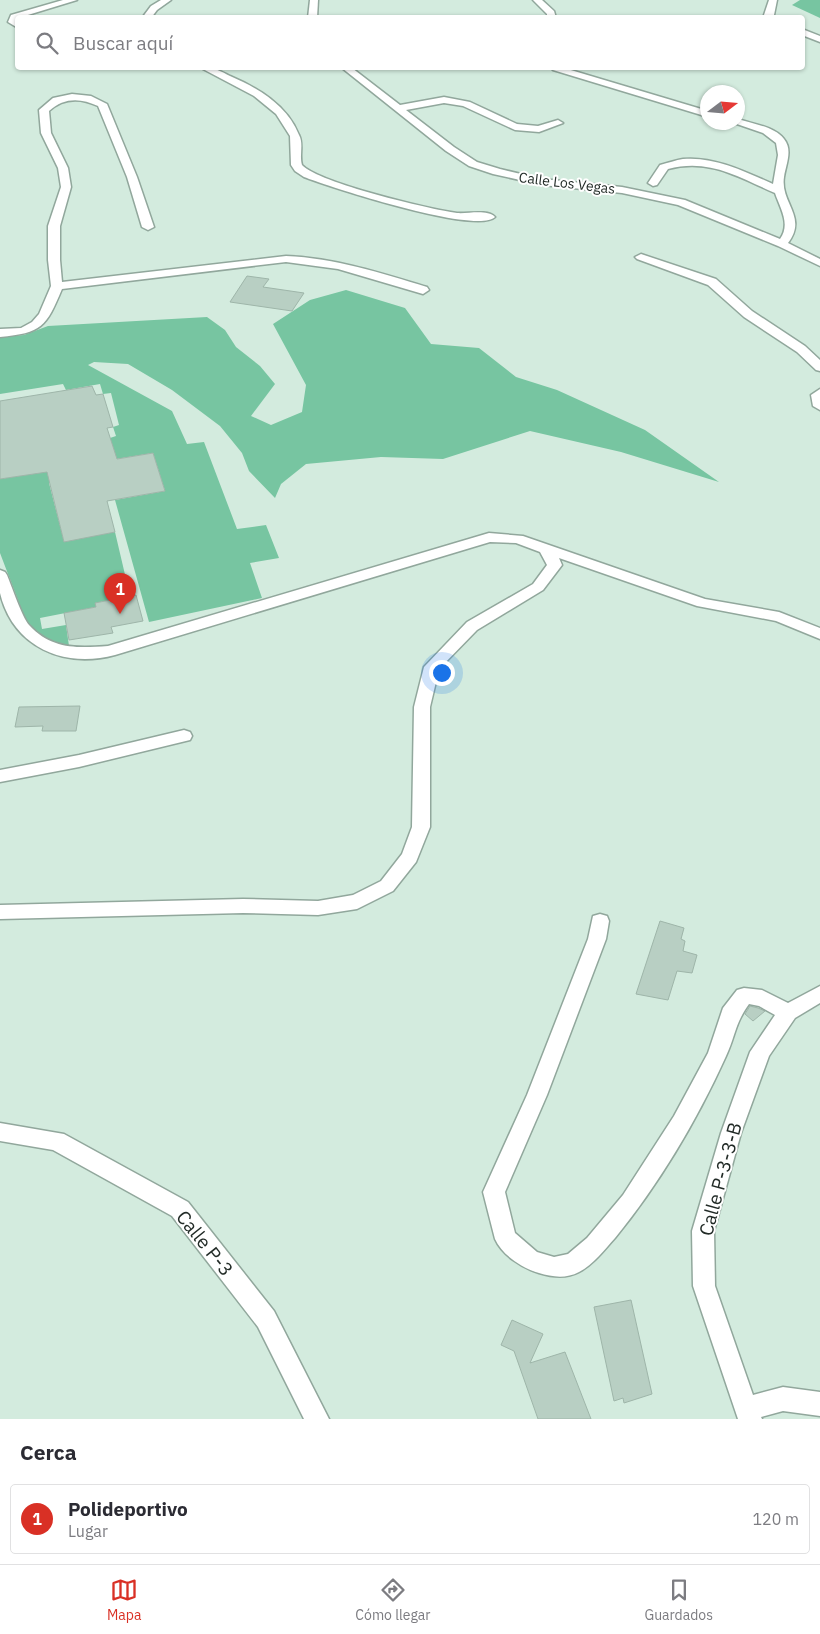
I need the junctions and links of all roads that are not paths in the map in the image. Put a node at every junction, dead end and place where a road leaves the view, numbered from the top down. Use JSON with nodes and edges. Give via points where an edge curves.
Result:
{"nodes":[{"id":1,"x":73,"y":0,"type":"edge"},
{"id":2,"x":167,"y":0,"type":"edge"},
{"id":3,"x":314,"y":0,"type":"edge"},
{"id":4,"x":537,"y":0,"type":"edge"},
{"id":5,"x":773,"y":0,"type":"edge"},
{"id":6,"x":18,"y":15,"type":"edge"},
{"id":7,"x":148,"y":15,"type":"edge"},
{"id":8,"x":312,"y":15,"type":"edge"},
{"id":9,"x":551,"y":15,"type":"edge"},
{"id":10,"x":769,"y":15,"type":"edge"},
{"id":11,"x":805,"y":33,"type":"edge"},
{"id":12,"x":820,"y":39,"type":"edge"},
{"id":13,"x":210,"y":70,"type":"edge"},
{"id":14,"x":350,"y":70,"type":"edge"},
{"id":15,"x":563,"y":70,"type":"edge"},
{"id":16,"x":399,"y":108,"type":"junction"},
{"id":17,"x":700,"y":112,"type":"edge"},
{"id":18,"x":558,"y":123,"type":"dead end"},
{"id":19,"x":745,"y":125,"type":"edge"},
{"id":20,"x":653,"y":183,"type":"dead end"},
{"id":21,"x":778,"y":191,"type":"junction"},
{"id":22,"x":489,"y":217,"type":"dead end"},
{"id":23,"x":148,"y":227,"type":"dead end"},
{"id":24,"x":782,"y":244,"type":"junction"},
{"id":25,"x":641,"y":257,"type":"dead end"},
{"id":26,"x":820,"y":263,"type":"edge"},
{"id":27,"x":57,"y":286,"type":"junction"},
{"id":28,"x":423,"y":290,"type":"dead end"},
{"id":29,"x":0,"y":334,"type":"edge"},
{"id":30,"x":820,"y":367,"type":"edge"},
{"id":31,"x":820,"y":392,"type":"edge"},
{"id":32,"x":820,"y":406,"type":"edge"},
{"id":33,"x":545,"y":547,"type":"junction"},
{"id":34,"x":0,"y":575,"type":"edge"},
{"id":35,"x":820,"y":634,"type":"edge"},
{"id":36,"x":184,"y":736,"type":"dead end"},
{"id":37,"x":0,"y":776,"type":"edge"},
{"id":38,"x":0,"y":912,"type":"edge"},
{"id":39,"x":600,"y":922,"type":"dead end"},
{"id":40,"x":820,"y":994,"type":"edge"},
{"id":41,"x":788,"y":1012,"type":"junction"},
{"id":42,"x":0,"y":1132,"type":"edge"},
{"id":43,"x":820,"y":1404,"type":"edge"},
{"id":44,"x":748,"y":1414,"type":"edge"},
{"id":45,"x":317,"y":1419,"type":"edge"}],
"edges":[{"from":1,"to":6,"type":"street"},
{"from":2,"to":7,"type":"street"},
{"from":3,"to":8,"type":"street"},
{"from":4,"to":9,"type":"street"},
{"from":5,"to":10,"type":"street"},
{"from":11,"to":12,"type":"street"},
{"from":13,"to":22,"type":"street","via":[[256,92],[274,106],[296,138],[294,162],[304,174],[453,216]]},
{"from":14,"to":16,"type":"street","name":"Calle Los Vegas"},
{"from":15,"to":17,"type":"street"},
{"from":16,"to":18,"type":"street","via":[[444,100],[466,104],[515,127],[538,129]]},
{"from":16,"to":24,"type":"street","name":"Calle Los Vegas","via":[[473,164],[542,182],[622,190],[681,202]]},
{"from":19,"to":21,"type":"street","via":[[771,133],[784,148]]},
{"from":20,"to":21,"type":"street","via":[[664,167],[683,162],[704,163],[736,171]]},
{"from":21,"to":24,"type":"street","via":[[790,226]]},
{"from":23,"to":27,"type":"street","via":[[132,177],[102,104],[90,98],[70,97],[51,102],[44,110],[46,133],[63,168],[66,187],[54,226]]},
{"from":24,"to":26,"type":"street","name":"Calle Los Vegas"},
{"from":25,"to":30,"type":"street","via":[[712,282],[748,314],[801,349]]},
{"from":27,"to":28,"type":"street","via":[[286,259],[362,271]]},
{"from":27,"to":29,"type":"street","via":[[45,315],[36,325],[23,331]]},
{"from":31,"to":32,"type":"street","via":[[817,396]]},
{"from":33,"to":34,"type":"street","via":[[518,539],[489,537],[109,651],[74,654],[45,646],[22,627]]},
{"from":33,"to":35,"type":"street","via":[[702,603],[779,617]]},
{"from":33,"to":38,"type":"street","via":[[555,565],[538,588],[472,626],[432,667],[422,707],[421,828],[410,857],[387,886],[357,902],[318,908],[243,906]]},
{"from":36,"to":37,"type":"street","via":[[79,762]]},
{"from":39,"to":41,"type":"street","via":[[597,939],[537,1095],[494,1192],[506,1239],[531,1260],[554,1267],[573,1264],[595,1245],[631,1202],[681,1122],[716,1054],[730,1014],[744,996],[762,998]]},
{"from":40,"to":41,"type":"street","name":"Calle P-3-3-B"},
{"from":41,"to":44,"type":"street","name":"Calle P-3-3-B","via":[[760,1052],[731,1133],[703,1231],[704,1286]]},
{"from":42,"to":45,"type":"street","name":"Calle P-3","via":[[57,1141],[180,1209],[266,1320]]},
{"from":43,"to":44,"type":"street","via":[[783,1399]]}]}
